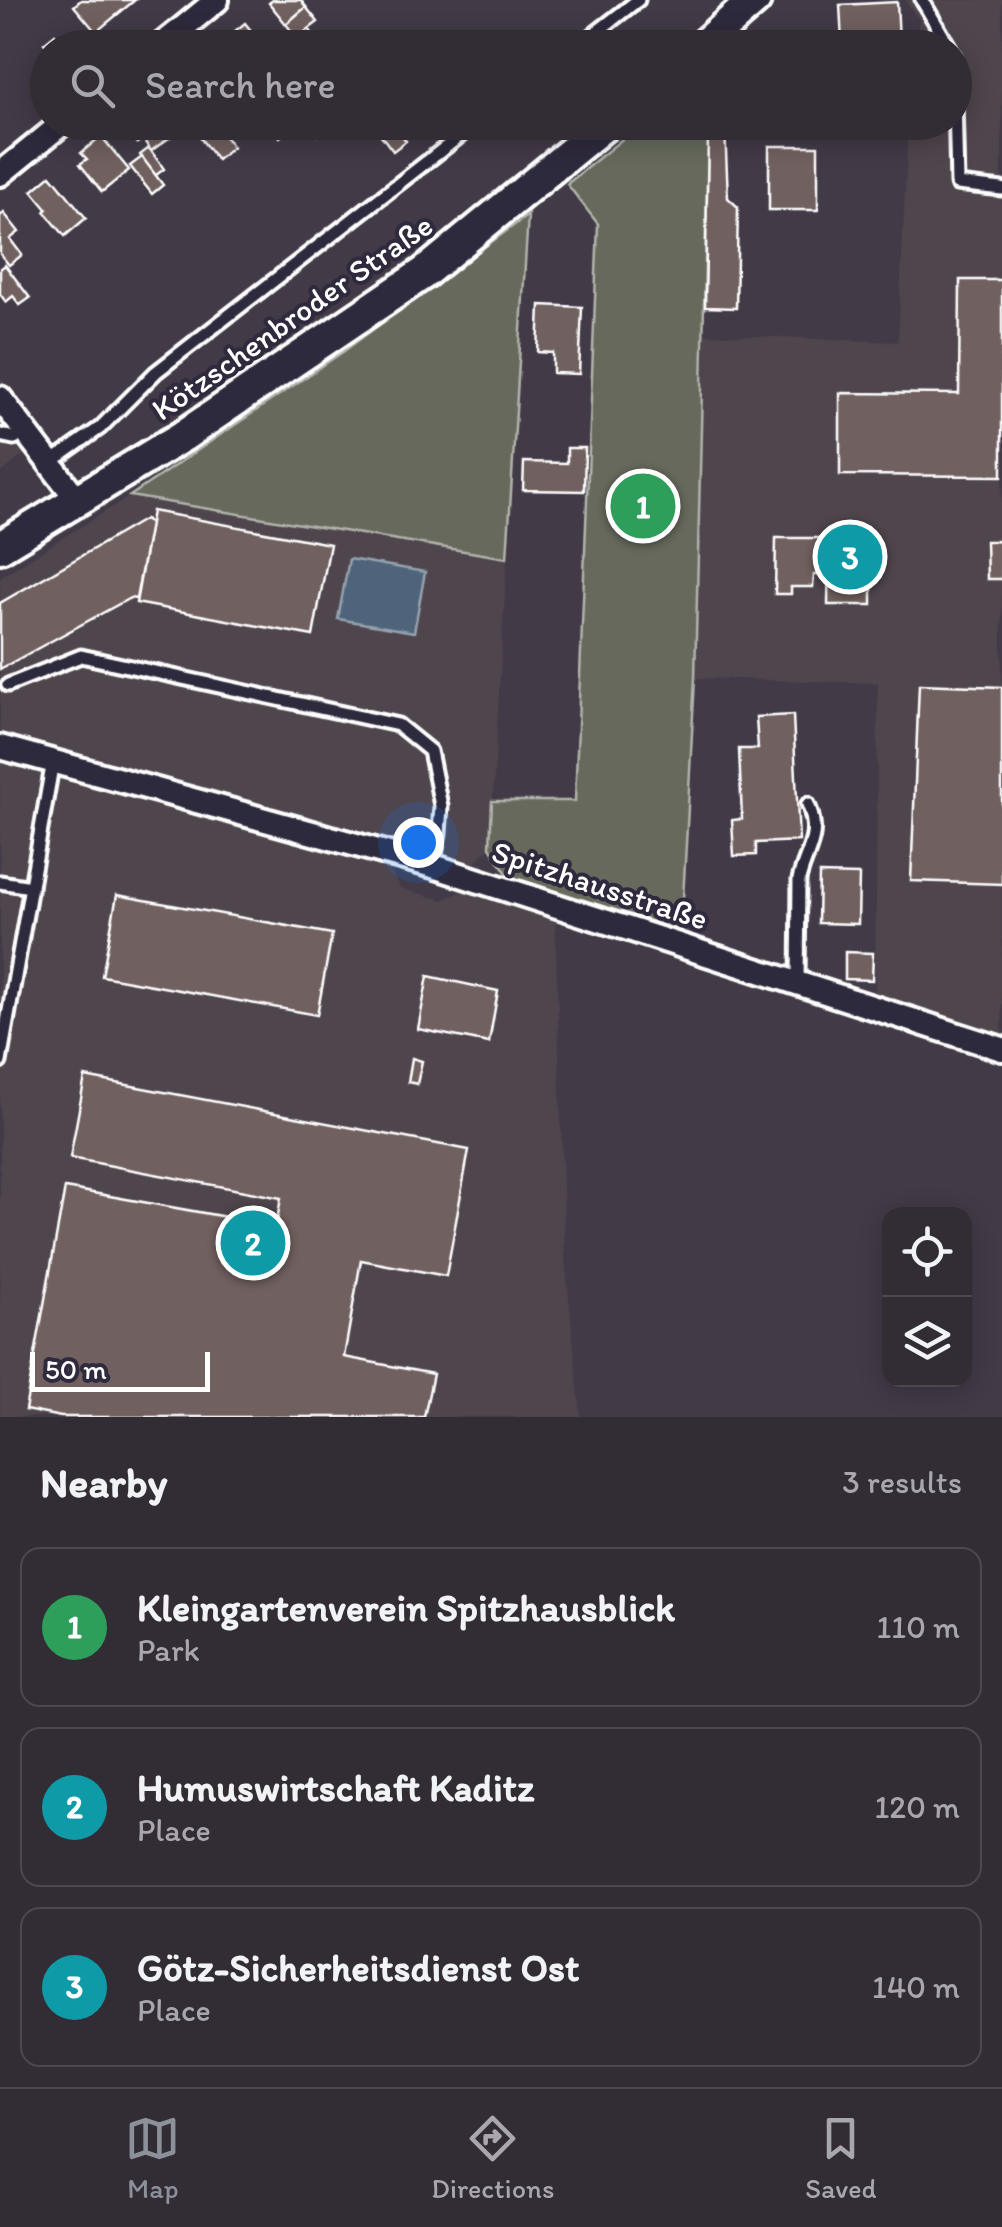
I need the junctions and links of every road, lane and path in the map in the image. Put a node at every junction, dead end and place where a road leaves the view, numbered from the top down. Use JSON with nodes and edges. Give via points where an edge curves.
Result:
{"nodes":[{"id":1,"x":638,"y":0,"type":"edge"},
{"id":2,"x":756,"y":0,"type":"edge"},
{"id":3,"x":922,"y":0,"type":"edge"},
{"id":4,"x":208,"y":3,"type":"edge"},
{"id":5,"x":178,"y":30,"type":"edge"},
{"id":6,"x":599,"y":30,"type":"edge"},
{"id":7,"x":721,"y":30,"type":"edge"},
{"id":8,"x":940,"y":30,"type":"edge"},
{"id":9,"x":42,"y":140,"type":"edge"},
{"id":10,"x":455,"y":140,"type":"edge"},
{"id":11,"x":586,"y":140,"type":"edge"},
{"id":12,"x":955,"y":140,"type":"edge"},
{"id":13,"x":0,"y":174,"type":"edge"},
{"id":14,"x":1002,"y":189,"type":"edge"},
{"id":15,"x":0,"y":398,"type":"edge"},
{"id":16,"x":27,"y":434,"type":"junction"},
{"id":17,"x":0,"y":435,"type":"edge"},
{"id":18,"x":50,"y":462,"type":"junction"},
{"id":19,"x":77,"y":500,"type":"junction"},
{"id":20,"x":0,"y":547,"type":"edge"},
{"id":21,"x":8,"y":685,"type":"dead end"},
{"id":22,"x":0,"y":747,"type":"edge"},
{"id":23,"x":53,"y":761,"type":"junction"},
{"id":24,"x":808,"y":804,"type":"dead end"},
{"id":25,"x":433,"y":866,"type":"junction"},
{"id":26,"x":0,"y":882,"type":"edge"},
{"id":27,"x":31,"y":887,"type":"junction"},
{"id":28,"x":798,"y":983,"type":"junction"},
{"id":29,"x":1002,"y":1049,"type":"edge"},
{"id":30,"x":0,"y":1062,"type":"edge"}],
"edges":[{"from":1,"to":6,"type":"lane"},
{"from":2,"to":7,"type":"street"},
{"from":3,"to":8,"type":"lane"},
{"from":4,"to":5,"type":"street"},
{"from":9,"to":13,"type":"street"},
{"from":10,"to":18,"type":"lane"},
{"from":11,"to":19,"type":"street","name":"Kötzschenbroder Straße","via":[[424,273]]},
{"from":12,"to":14,"type":"lane","via":[[956,184]]},
{"from":15,"to":16,"type":"street"},
{"from":16,"to":17,"type":"lane"},
{"from":16,"to":18,"type":"street"},
{"from":18,"to":19,"type":"street"},
{"from":19,"to":20,"type":"street","name":"Kötzschenbroder Straße"},
{"from":21,"to":25,"type":"lane","via":[[81,656],[398,725],[430,751],[441,806]]},
{"from":22,"to":23,"type":"street","name":"Spitzhausstraße"},
{"from":23,"to":25,"type":"street","name":"Spitzhausstraße"},
{"from":23,"to":27,"type":"lane"},
{"from":24,"to":28,"type":"lane","via":[[814,838],[798,880]]},
{"from":25,"to":28,"type":"street","name":"Spitzhausstraße"},
{"from":26,"to":27,"type":"lane"},
{"from":27,"to":30,"type":"lane"},
{"from":28,"to":29,"type":"street","name":"Spitzhausstraße"}]}
